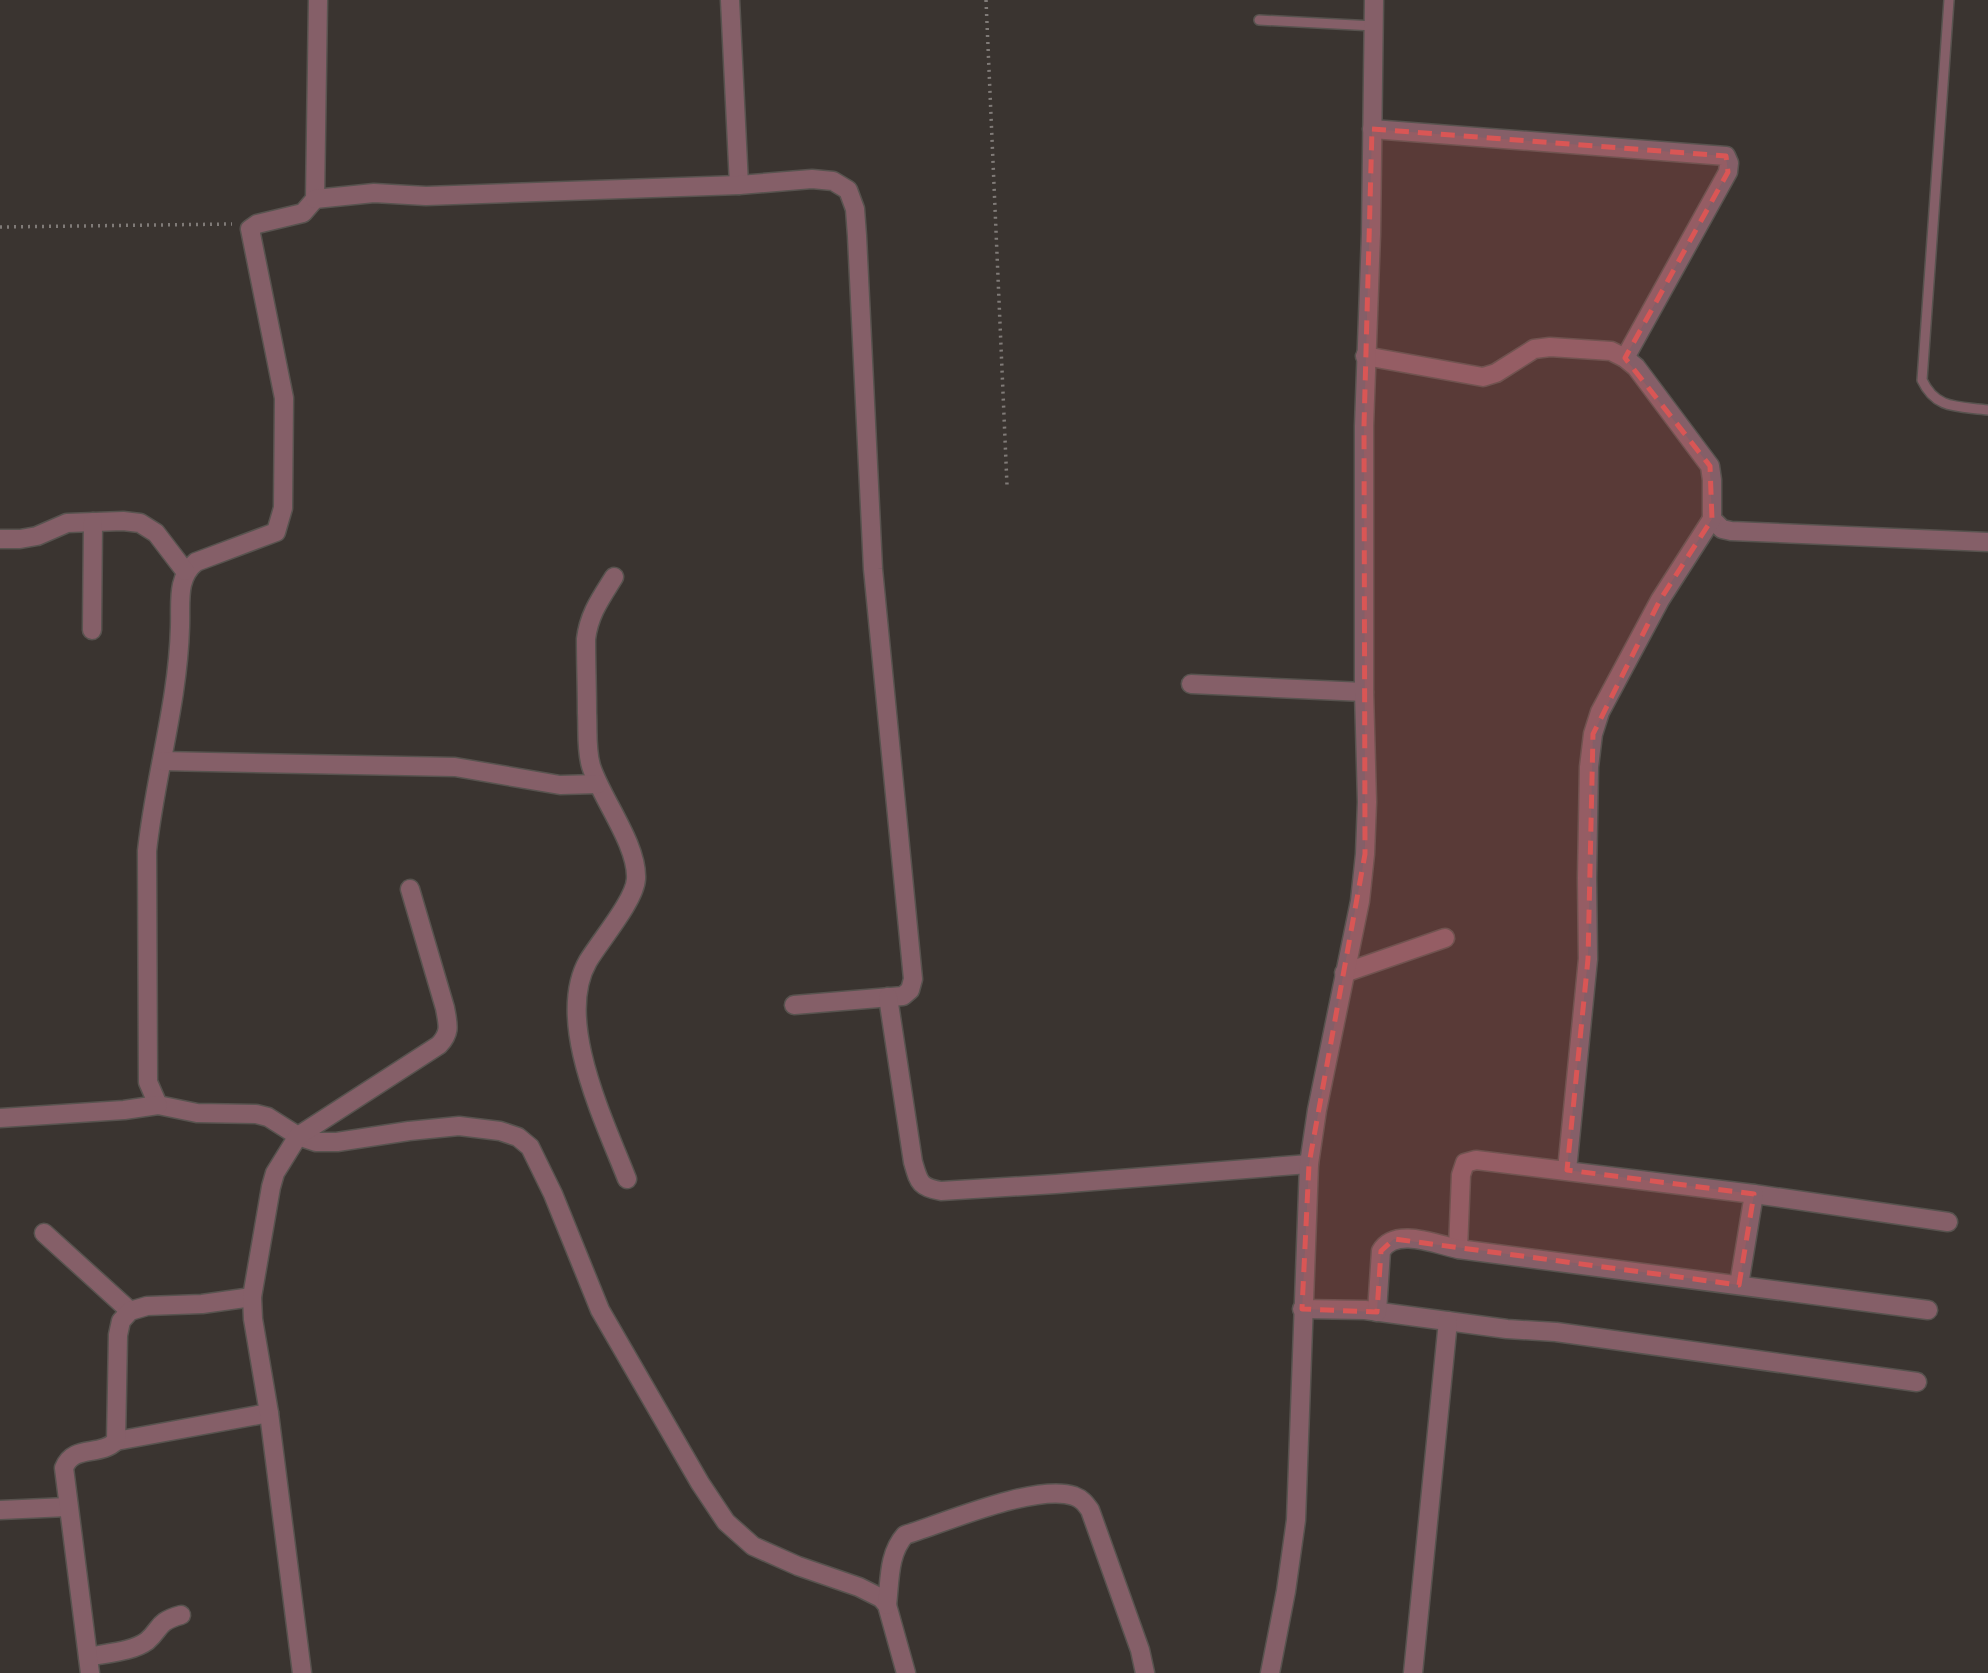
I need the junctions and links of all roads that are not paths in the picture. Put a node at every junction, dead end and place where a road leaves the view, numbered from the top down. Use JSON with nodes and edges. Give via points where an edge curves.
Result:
{"nodes":[{"id":1,"x":318,"y":0,"type":"edge"},
{"id":2,"x":730,"y":0,"type":"edge"},
{"id":3,"x":1374,"y":0,"type":"edge"},
{"id":4,"x":1949,"y":0,"type":"edge"},
{"id":5,"x":1259,"y":19,"type":"dead end"},
{"id":6,"x":1374,"y":26,"type":"junction"},
{"id":7,"x":1372,"y":129,"type":"junction"},
{"id":8,"x":739,"y":185,"type":"junction"},
{"id":9,"x":315,"y":199,"type":"junction"},
{"id":10,"x":1366,"y":356,"type":"junction"},
{"id":11,"x":1625,"y":358,"type":"junction"},
{"id":12,"x":1988,"y":410,"type":"edge"},
{"id":13,"x":1712,"y":519,"type":"junction"},
{"id":14,"x":93,"y":522,"type":"junction"},
{"id":15,"x":0,"y":539,"type":"edge"},
{"id":16,"x":1988,"y":542,"type":"edge"},
{"id":17,"x":185,"y":571,"type":"junction"},
{"id":18,"x":614,"y":578,"type":"dead end"},
{"id":19,"x":92,"y":630,"type":"dead end"},
{"id":20,"x":1191,"y":684,"type":"dead end"},
{"id":21,"x":1364,"y":692,"type":"junction"},
{"id":22,"x":162,"y":761,"type":"junction"},
{"id":23,"x":598,"y":783,"type":"junction"},
{"id":24,"x":410,"y":890,"type":"dead end"},
{"id":25,"x":1446,"y":938,"type":"dead end"},
{"id":26,"x":1344,"y":973,"type":"junction"},
{"id":27,"x":888,"y":997,"type":"junction"},
{"id":28,"x":794,"y":1005,"type":"dead end"},
{"id":29,"x":158,"y":1105,"type":"junction"},
{"id":30,"x":0,"y":1118,"type":"edge"},
{"id":31,"x":298,"y":1136,"type":"junction"},
{"id":32,"x":1309,"y":1164,"type":"junction"},
{"id":33,"x":1567,"y":1170,"type":"junction"},
{"id":34,"x":627,"y":1179,"type":"dead end"},
{"id":35,"x":1754,"y":1194,"type":"junction"},
{"id":36,"x":1948,"y":1222,"type":"dead end"},
{"id":37,"x":44,"y":1233,"type":"dead end"},
{"id":38,"x":1458,"y":1249,"type":"junction"},
{"id":39,"x":1739,"y":1285,"type":"junction"},
{"id":40,"x":252,"y":1297,"type":"junction"},
{"id":41,"x":1302,"y":1309,"type":"junction"},
{"id":42,"x":1928,"y":1310,"type":"dead end"},
{"id":43,"x":130,"y":1311,"type":"junction"},
{"id":44,"x":1377,"y":1312,"type":"junction"},
{"id":45,"x":1448,"y":1321,"type":"junction"},
{"id":46,"x":1917,"y":1382,"type":"dead end"},
{"id":47,"x":269,"y":1413,"type":"junction"},
{"id":48,"x":116,"y":1441,"type":"junction"},
{"id":49,"x":67,"y":1507,"type":"junction"},
{"id":50,"x":0,"y":1510,"type":"edge"},
{"id":51,"x":887,"y":1605,"type":"junction"},
{"id":52,"x":180,"y":1615,"type":"dead end"},
{"id":53,"x":89,"y":1665,"type":"edge"},
{"id":54,"x":302,"y":1673,"type":"edge"},
{"id":55,"x":906,"y":1673,"type":"edge"},
{"id":56,"x":1145,"y":1673,"type":"edge"},
{"id":57,"x":1270,"y":1673,"type":"edge"},
{"id":58,"x":1413,"y":1673,"type":"edge"}],
"edges":[{"from":1,"to":9,"type":"street"},
{"from":2,"to":8,"type":"street"},
{"from":3,"to":6,"type":"street"},
{"from":4,"to":12,"type":"lane","via":[[1922,380],[1928,394],[1943,404]]},
{"from":5,"to":6,"type":"lane"},
{"from":6,"to":7,"type":"street"},
{"from":7,"to":10,"type":"street"},
{"from":7,"to":11,"type":"street","via":[[1726,156],[1728,172]]},
{"from":8,"to":9,"type":"street","via":[[426,196],[374,193]]},
{"from":8,"to":27,"type":"street","via":[[833,181],[848,190],[855,209],[873,569],[913,964],[910,990],[903,996]]},
{"from":9,"to":17,"type":"street","via":[[303,214],[257,223],[250,229],[284,398],[283,508],[276,532],[196,562]]},
{"from":10,"to":11,"type":"street","via":[[1483,376],[1534,349],[1611,351]]},
{"from":10,"to":21,"type":"street"},
{"from":11,"to":13,"type":"street","via":[[1710,466]]},
{"from":13,"to":16,"type":"street","via":[[1731,531]]},
{"from":13,"to":33,"type":"street","via":[[1660,600],[1593,734],[1588,959]]},
{"from":14,"to":15,"type":"street","via":[[67,523],[37,536]]},
{"from":14,"to":17,"type":"street","via":[[123,521],[148,527]]},
{"from":14,"to":19,"type":"street"},
{"from":17,"to":22,"type":"street","via":[[178,672]]},
{"from":18,"to":23,"type":"street","via":[[588,622],[586,639],[588,751]]},
{"from":20,"to":21,"type":"street"},
{"from":21,"to":26,"type":"street","via":[[1365,854]]},
{"from":22,"to":23,"type":"street","via":[[455,767],[560,785]]},
{"from":22,"to":29,"type":"street","via":[[150,819],[145,889],[149,1082]]},
{"from":23,"to":34,"type":"street","via":[[634,861],[636,880],[580,982],[579,1041]]},
{"from":24,"to":31,"type":"street","via":[[445,1008],[447,1036]]},
{"from":25,"to":26,"type":"street"},
{"from":26,"to":32,"type":"street"},
{"from":27,"to":28,"type":"street"},
{"from":27,"to":32,"type":"street","via":[[914,1162],[918,1180],[928,1189]]},
{"from":29,"to":30,"type":"street"},
{"from":29,"to":31,"type":"street","via":[[197,1113],[256,1114]]},
{"from":31,"to":40,"type":"street","via":[[275,1173]]},
{"from":31,"to":51,"type":"street","via":[[337,1143],[459,1126],[500,1130],[518,1137],[530,1147],[553,1194],[600,1310],[726,1522],[753,1546],[859,1587]]},
{"from":32,"to":41,"type":"street"},
{"from":33,"to":35,"type":"street"},
{"from":33,"to":38,"type":"street","via":[[1496,1160],[1465,1163]]},
{"from":35,"to":36,"type":"street"},
{"from":35,"to":39,"type":"street"},
{"from":37,"to":43,"type":"street"},
{"from":38,"to":39,"type":"street"},
{"from":38,"to":44,"type":"street","via":[[1406,1238],[1385,1243]]},
{"from":39,"to":42,"type":"street"},
{"from":40,"to":43,"type":"street"},
{"from":40,"to":47,"type":"street"},
{"from":41,"to":44,"type":"street"},
{"from":41,"to":57,"type":"street","via":[[1296,1520]]},
{"from":43,"to":48,"type":"street","via":[[121,1321],[118,1335]]},
{"from":44,"to":45,"type":"street"},
{"from":45,"to":46,"type":"street"},
{"from":45,"to":58,"type":"street"},
{"from":47,"to":48,"type":"street"},
{"from":47,"to":54,"type":"street"},
{"from":48,"to":49,"type":"street","via":[[110,1447],[67,1459]]},
{"from":49,"to":50,"type":"street"},
{"from":49,"to":53,"type":"street"},
{"from":51,"to":55,"type":"street"},
{"from":51,"to":56,"type":"street","via":[[893,1555],[905,1535],[1018,1499],[1071,1495],[1090,1510]]},
{"from":52,"to":53,"type":"street","via":[[161,1623],[148,1640]]}]}
